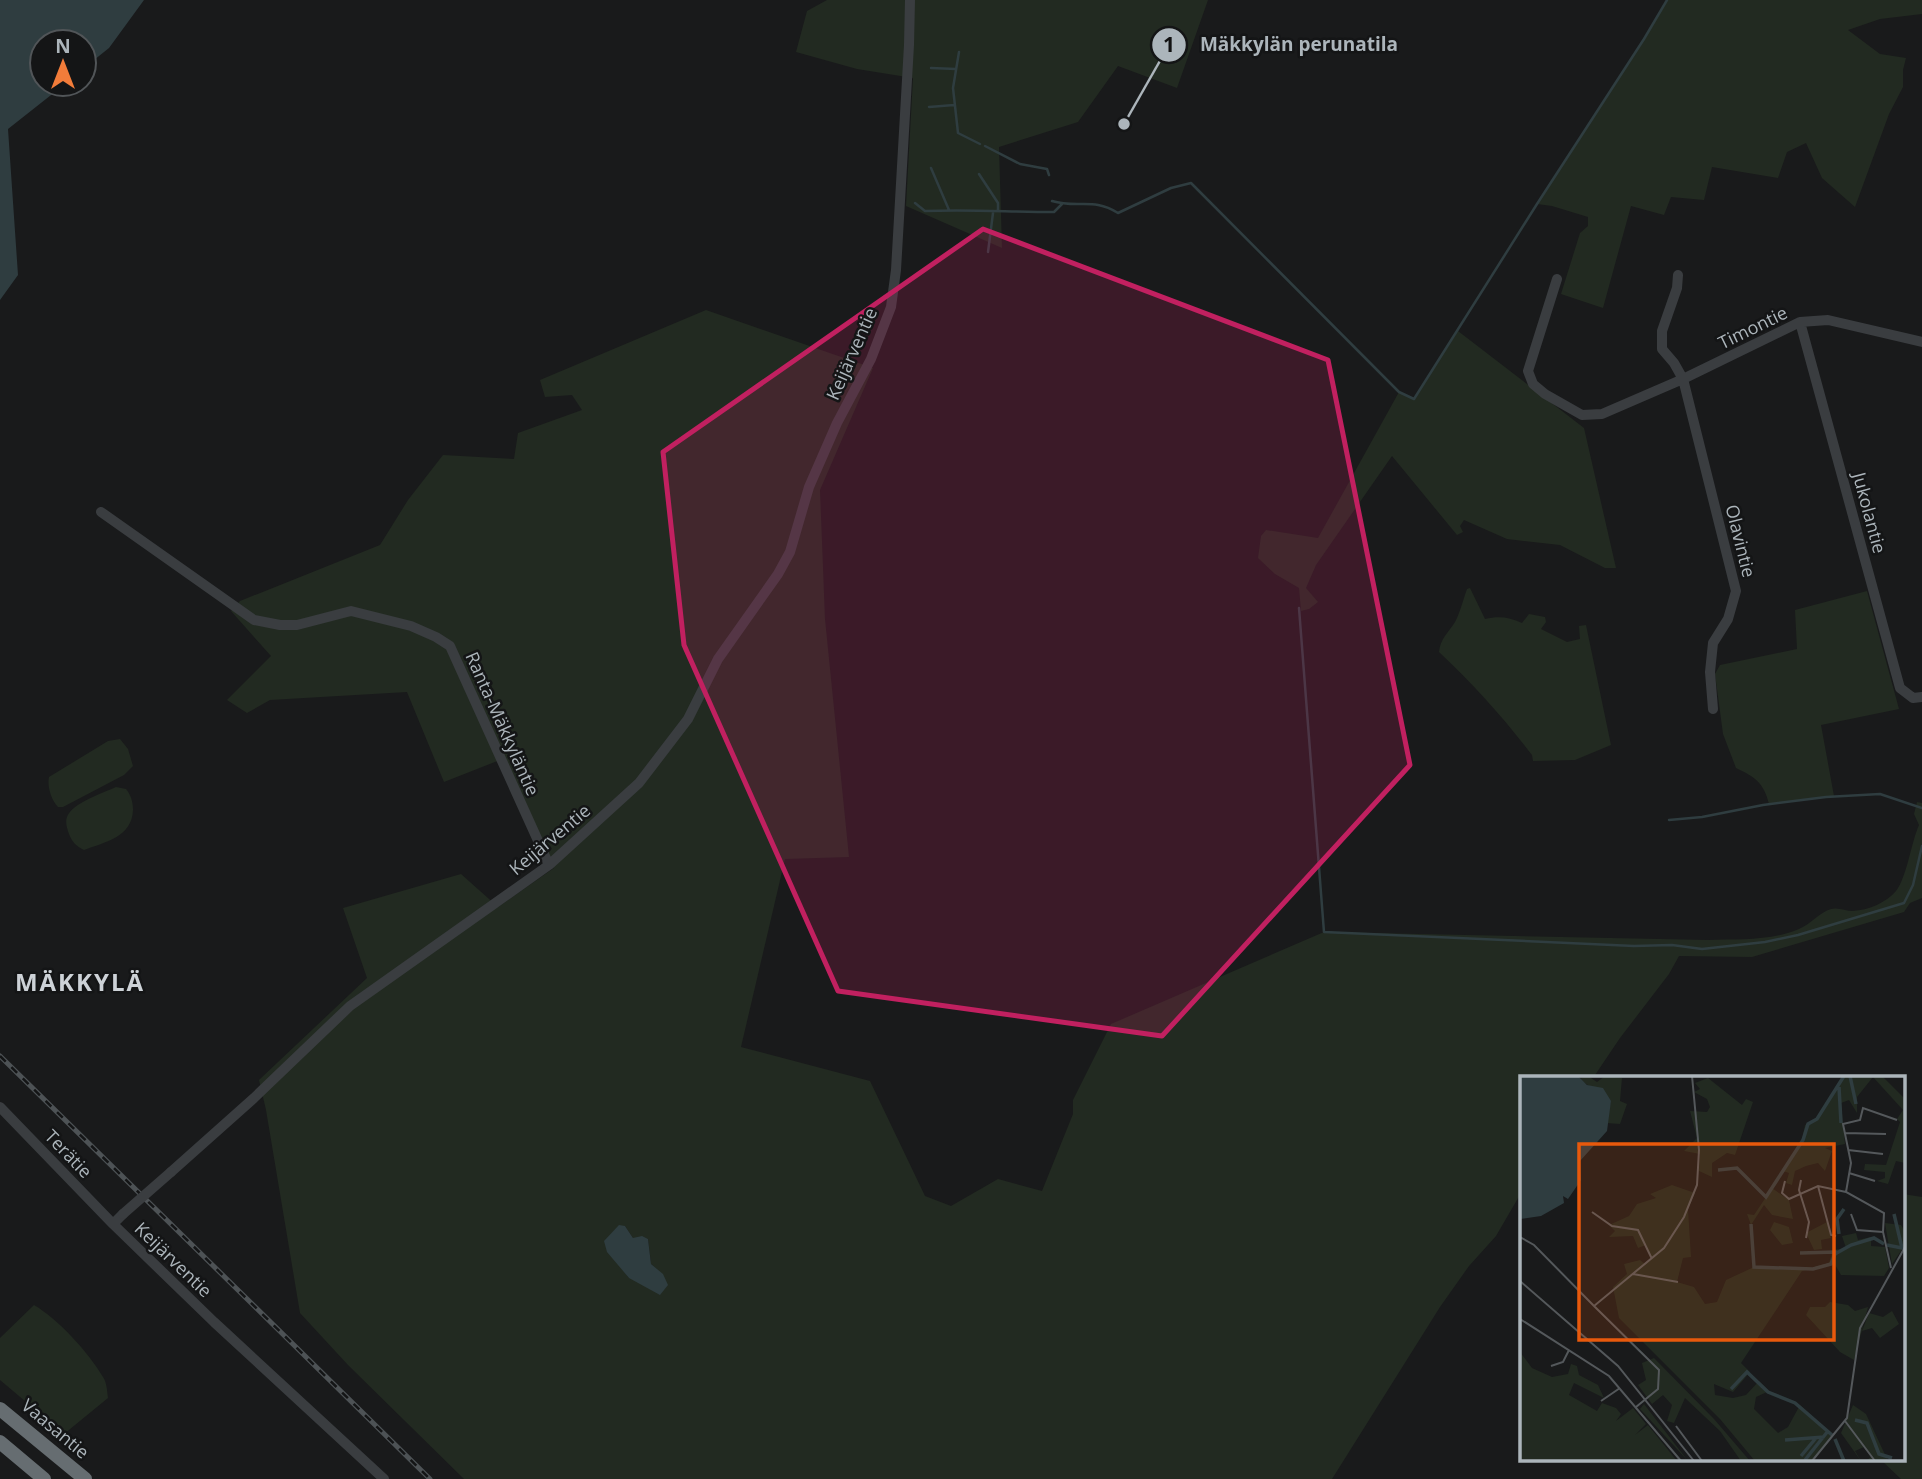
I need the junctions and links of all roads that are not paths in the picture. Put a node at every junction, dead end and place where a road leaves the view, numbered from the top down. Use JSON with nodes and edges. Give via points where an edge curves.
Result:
{"nodes":[{"id":1,"x":910,"y":0,"type":"edge"},
{"id":2,"x":1678,"y":275,"type":"dead end"},
{"id":3,"x":1557,"y":279,"type":"dead end"},
{"id":4,"x":1800,"y":322,"type":"junction"},
{"id":5,"x":1922,"y":342,"type":"edge"},
{"id":6,"x":1683,"y":379,"type":"junction"},
{"id":7,"x":101,"y":512,"type":"dead end"},
{"id":8,"x":1922,"y":697,"type":"edge"},
{"id":9,"x":1713,"y":709,"type":"dead end"},
{"id":10,"x":549,"y":865,"type":"junction"},
{"id":11,"x":0,"y":1107,"type":"edge"},
{"id":12,"x":113,"y":1224,"type":"junction"},
{"id":13,"x":0,"y":1409,"type":"edge"},
{"id":14,"x":0,"y":1442,"type":"edge"},
{"id":15,"x":44,"y":1479,"type":"edge"},
{"id":16,"x":85,"y":1479,"type":"edge"},
{"id":17,"x":384,"y":1479,"type":"edge"}],
"edges":[{"from":1,"to":10,"type":"street","name":"Keijärventie","via":[[896,270],[891,307],[871,359],[809,488],[790,552],[718,659],[688,719],[639,783]]},
{"from":2,"to":6,"type":"street","via":[[1662,331],[1662,349]]},
{"from":3,"to":6,"type":"street","name":"Timontie","via":[[1528,371],[1538,388],[1582,415],[1602,414]]},
{"from":4,"to":5,"type":"street","name":"Timontie","via":[[1828,320]]},
{"from":4,"to":6,"type":"street","name":"Timontie"},
{"from":4,"to":8,"type":"street","name":"Jukolantie","via":[[1900,688],[1913,698]]},
{"from":6,"to":9,"type":"street","name":"Olavintie","via":[[1736,591],[1728,619],[1713,643]]},
{"from":7,"to":10,"type":"street","name":"Ranta-Mäkkyläntie","via":[[254,620],[297,625],[351,611],[411,626],[450,646]]},
{"from":10,"to":12,"type":"street","name":"Keijärventie","bridge":true,"via":[[351,1006]]},
{"from":11,"to":12,"type":"street","name":"Terätie"},
{"from":12,"to":17,"type":"street","name":"Keijärventie"},
{"from":13,"to":16,"type":"highway","name":"Vaasantie"},
{"from":14,"to":15,"type":"highway"}]}
